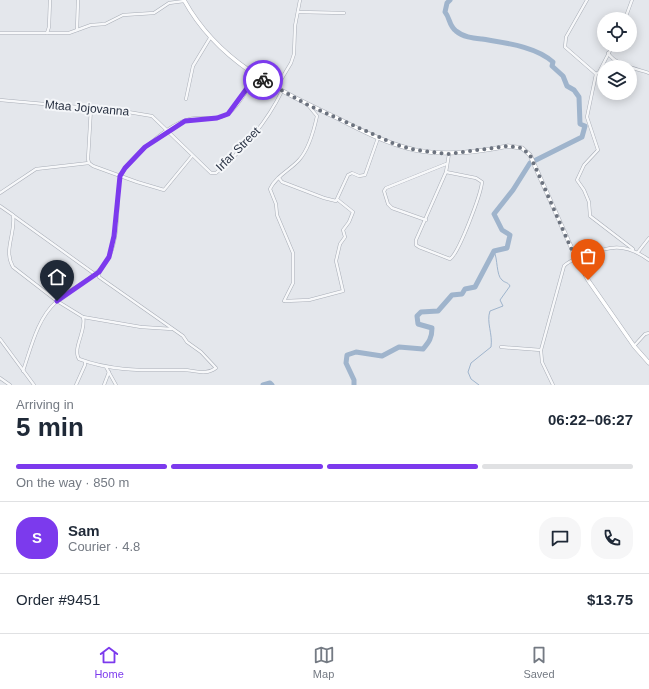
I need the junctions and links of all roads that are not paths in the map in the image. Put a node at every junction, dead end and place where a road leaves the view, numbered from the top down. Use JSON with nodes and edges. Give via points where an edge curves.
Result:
{"nodes":[{"id":1,"x":50,"y":0,"type":"edge"},
{"id":2,"x":78,"y":0,"type":"edge"},
{"id":3,"x":185,"y":0,"type":"edge"},
{"id":4,"x":300,"y":0,"type":"edge"},
{"id":5,"x":587,"y":0,"type":"edge"},
{"id":6,"x":632,"y":0,"type":"edge"},
{"id":7,"x":298,"y":12,"type":"junction"},
{"id":8,"x":628,"y":12,"type":"edge"},
{"id":9,"x":344,"y":13,"type":"dead end"},
{"id":10,"x":77,"y":30,"type":"junction"},
{"id":11,"x":0,"y":33,"type":"edge"},
{"id":12,"x":47,"y":33,"type":"junction"},
{"id":13,"x":210,"y":38,"type":"junction"},
{"id":14,"x":608,"y":53,"type":"joint"},
{"id":15,"x":649,"y":73,"type":"edge"},
{"id":16,"x":596,"y":74,"type":"junction"},
{"id":17,"x":256,"y":76,"type":"junction"},
{"id":18,"x":276,"y":88,"type":"junction"},
{"id":19,"x":282,"y":91,"type":"junction"},
{"id":20,"x":186,"y":99,"type":"dead end"},
{"id":21,"x":0,"y":100,"type":"edge"},
{"id":22,"x":308,"y":105,"type":"junction"},
{"id":23,"x":91,"y":108,"type":"junction"},
{"id":24,"x":169,"y":131,"type":"junction"},
{"id":25,"x":378,"y":137,"type":"junction"},
{"id":26,"x":448,"y":154,"type":"junction"},
{"id":27,"x":192,"y":156,"type":"junction"},
{"id":28,"x":89,"y":163,"type":"junction"},
{"id":29,"x":446,"y":164,"type":"junction"},
{"id":30,"x":446,"y":172,"type":"junction"},
{"id":31,"x":120,"y":176,"type":"junction"},
{"id":32,"x":280,"y":178,"type":"junction"},
{"id":33,"x":0,"y":193,"type":"edge"},
{"id":34,"x":338,"y":200,"type":"junction"},
{"id":35,"x":0,"y":206,"type":"edge"},
{"id":36,"x":13,"y":215,"type":"junction"},
{"id":37,"x":426,"y":220,"type":"junction"},
{"id":38,"x":649,"y":238,"type":"edge"},
{"id":39,"x":635,"y":250,"type":"junction"},
{"id":40,"x":638,"y":252,"type":"junction"},
{"id":41,"x":576,"y":258,"type":"junction"},
{"id":42,"x":649,"y":260,"type":"edge"},
{"id":43,"x":99,"y":272,"type":"junction"},
{"id":44,"x":95,"y":274,"type":"junction"},
{"id":45,"x":99,"y":277,"type":"junction"},
{"id":46,"x":57,"y":301,"type":"junction"},
{"id":47,"x":82,"y":317,"type":"junction"},
{"id":48,"x":173,"y":330,"type":"junction"},
{"id":49,"x":649,"y":332,"type":"edge"},
{"id":50,"x":0,"y":339,"type":"edge"},
{"id":51,"x":634,"y":346,"type":"junction"},
{"id":52,"x":501,"y":347,"type":"dead end"},
{"id":53,"x":541,"y":350,"type":"junction"},
{"id":54,"x":86,"y":363,"type":"junction"},
{"id":55,"x":649,"y":363,"type":"edge"},
{"id":56,"x":106,"y":366,"type":"junction"},
{"id":57,"x":23,"y":371,"type":"junction"},
{"id":58,"x":109,"y":372,"type":"junction"},
{"id":59,"x":0,"y":378,"type":"edge"},
{"id":60,"x":554,"y":384,"type":"edge"},
{"id":61,"x":10,"y":385,"type":"edge"},
{"id":62,"x":34,"y":385,"type":"edge"},
{"id":63,"x":76,"y":385,"type":"edge"},
{"id":64,"x":104,"y":385,"type":"edge"},
{"id":65,"x":116,"y":385,"type":"edge"}],
"edges":[{"from":1,"to":12,"type":"street"},
{"from":2,"to":10,"type":"street"},
{"from":3,"to":10,"type":"street","via":[[169,3],[154,13],[123,15],[105,24]]},
{"from":3,"to":13,"type":"main road"},
{"from":4,"to":7,"type":"street"},
{"from":5,"to":16,"type":"street","via":[[566,37],[565,45]]},
{"from":6,"to":8,"type":"street"},
{"from":7,"to":9,"type":"street"},
{"from":7,"to":18,"type":"street","via":[[293,58]]},
{"from":10,"to":12,"type":"street","via":[[64,34]]},
{"from":11,"to":12,"type":"street"},
{"from":13,"to":17,"type":"main road"},
{"from":13,"to":20,"type":"street","via":[[192,66]]},
{"from":14,"to":15,"type":"street","via":[[612,58]]},
{"from":14,"to":16,"type":"street"},
{"from":16,"to":39,"type":"street","via":[[587,117],[598,150],[584,165],[577,180],[589,202],[590,216]]},
{"from":17,"to":18,"type":"main road"},
{"from":17,"to":24,"type":"street","via":[[228,114],[217,118],[190,119]]},
{"from":18,"to":19,"type":"main road"},
{"from":19,"to":22,"type":"main road"},
{"from":19,"to":27,"type":"street","name":"Irfar Street","via":[[263,125],[216,173],[208,171]]},
{"from":21,"to":23,"type":"street","name":"Mtaa Jojovanna"},
{"from":22,"to":25,"type":"main road"},
{"from":22,"to":32,"type":"street","via":[[316,114],[315,126],[300,160]]},
{"from":23,"to":24,"type":"street","name":"Mtaa Jojovanna","via":[[152,116]]},
{"from":23,"to":28,"type":"street"},
{"from":24,"to":27,"type":"street","name":"Irfar Street"},
{"from":24,"to":31,"type":"street","via":[[138,153]]},
{"from":25,"to":26,"type":"main road","via":[[416,150]]},
{"from":25,"to":34,"type":"street","via":[[365,175],[348,175]]},
{"from":26,"to":29,"type":"street"},
{"from":26,"to":41,"type":"main road","via":[[508,146],[522,148],[535,164]]},
{"from":27,"to":31,"type":"street","via":[[164,190]]},
{"from":28,"to":31,"type":"street"},
{"from":28,"to":33,"type":"street","via":[[36,169]]},
{"from":29,"to":30,"type":"street"},
{"from":29,"to":37,"type":"street","via":[[384,191],[392,208]]},
{"from":30,"to":37,"type":"street"},
{"from":30,"to":37,"type":"street","via":[[476,178],[482,182],[468,224],[452,258],[448,259],[416,245]]},
{"from":31,"to":43,"type":"street","via":[[112,248]]},
{"from":32,"to":34,"type":"street","via":[[282,182],[324,198]]},
{"from":32,"to":34,"type":"street","via":[[270,190],[293,254],[294,274],[292,288],[284,301],[309,300],[343,291],[336,261],[340,244],[345,237],[343,230],[353,212]]},
{"from":35,"to":36,"type":"street"},
{"from":36,"to":44,"type":"street"},
{"from":36,"to":46,"type":"street","via":[[8,251],[10,262]]},
{"from":38,"to":40,"type":"street"},
{"from":39,"to":40,"type":"street"},
{"from":39,"to":41,"type":"street","via":[[608,247]]},
{"from":40,"to":42,"type":"street"},
{"from":41,"to":51,"type":"main road","via":[[588,280]]},
{"from":41,"to":53,"type":"street","via":[[568,262],[562,272]]},
{"from":43,"to":44,"type":"street"},
{"from":43,"to":45,"type":"street"},
{"from":44,"to":45,"type":"street"},
{"from":44,"to":46,"type":"street"},
{"from":45,"to":48,"type":"street"},
{"from":46,"to":47,"type":"street"},
{"from":46,"to":57,"type":"street","via":[[39,327]]},
{"from":47,"to":48,"type":"street"},
{"from":47,"to":54,"type":"street","via":[[83,327],[77,356]]},
{"from":48,"to":56,"type":"street","via":[[201,352],[216,368],[206,373],[188,370],[132,371]]},
{"from":49,"to":51,"type":"street"},
{"from":50,"to":57,"type":"street"},
{"from":51,"to":55,"type":"main road"},
{"from":52,"to":53,"type":"street"},
{"from":53,"to":60,"type":"street","via":[[543,367]]},
{"from":54,"to":56,"type":"street"},
{"from":54,"to":63,"type":"street"},
{"from":56,"to":58,"type":"street"},
{"from":57,"to":62,"type":"street"},
{"from":58,"to":64,"type":"street"},
{"from":58,"to":65,"type":"street"},
{"from":59,"to":61,"type":"street"}]}
